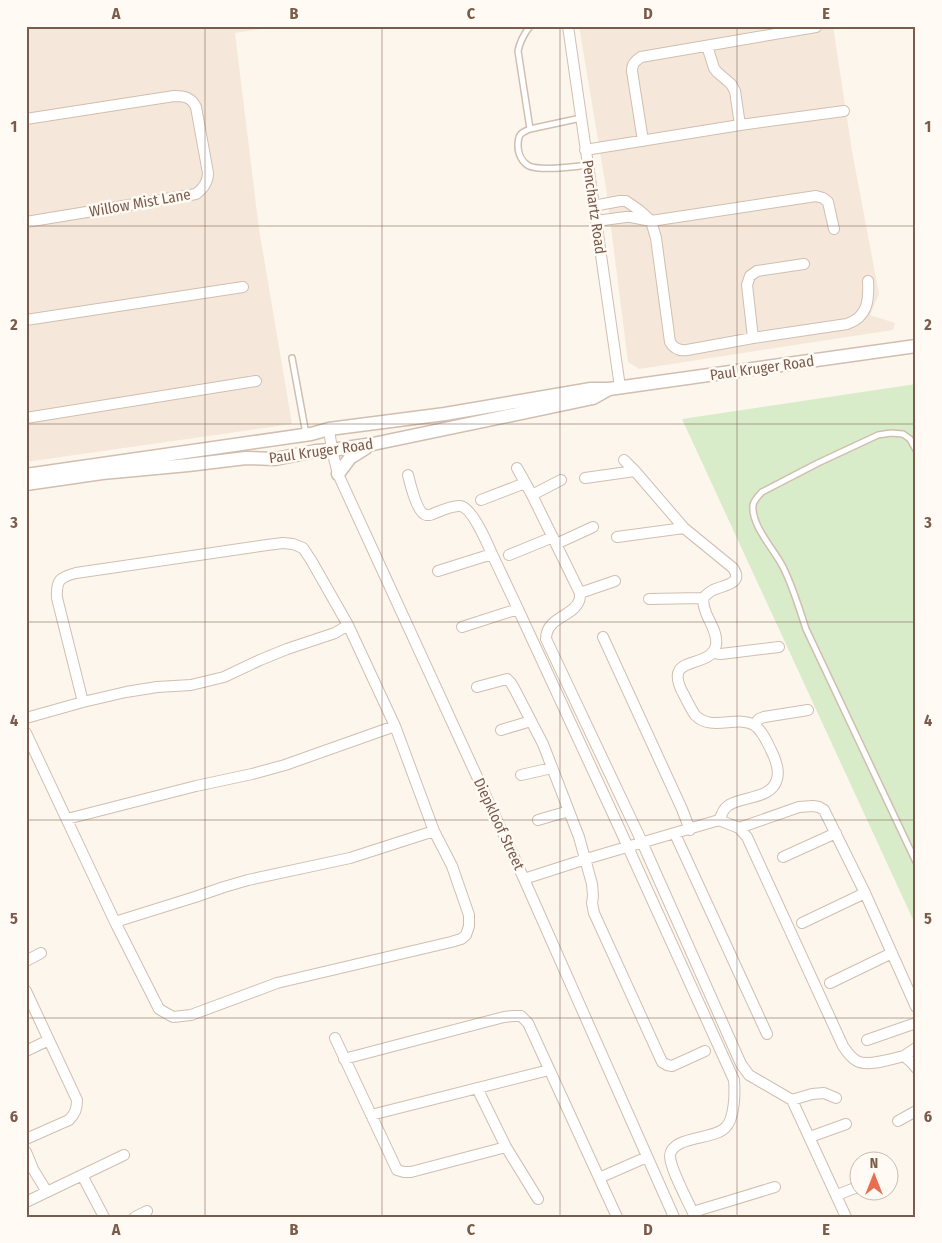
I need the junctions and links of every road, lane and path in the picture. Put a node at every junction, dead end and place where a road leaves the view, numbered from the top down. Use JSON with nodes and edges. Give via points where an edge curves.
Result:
{"nodes":[{"id":1,"x":530,"y":26,"type":"edge"},
{"id":2,"x":568,"y":26,"type":"edge"},
{"id":3,"x":816,"y":27,"type":"edge"},
{"id":4,"x":707,"y":46,"type":"junction"},
{"id":5,"x":844,"y":111,"type":"dead end"},
{"id":6,"x":581,"y":118,"type":"junction"},
{"id":7,"x":26,"y":119,"type":"edge"},
{"id":8,"x":740,"y":125,"type":"junction"},
{"id":9,"x":530,"y":129,"type":"junction"},
{"id":10,"x":643,"y":141,"type":"junction"},
{"id":11,"x":585,"y":150,"type":"junction"},
{"id":12,"x":588,"y":165,"type":"junction"},
{"id":13,"x":593,"y":206,"type":"junction"},
{"id":14,"x":651,"y":221,"type":"junction"},
{"id":15,"x":26,"y":222,"type":"edge"},
{"id":16,"x":596,"y":222,"type":"junction"},
{"id":17,"x":834,"y":229,"type":"dead end"},
{"id":18,"x":804,"y":264,"type":"dead end"},
{"id":19,"x":868,"y":281,"type":"dead end"},
{"id":20,"x":243,"y":287,"type":"dead end"},
{"id":21,"x":26,"y":320,"type":"edge"},
{"id":22,"x":753,"y":338,"type":"junction"},
{"id":23,"x":916,"y":346,"type":"edge"},
{"id":24,"x":292,"y":358,"type":"dead end"},
{"id":25,"x":256,"y":381,"type":"dead end"},
{"id":26,"x":615,"y":388,"type":"junction"},
{"id":27,"x":26,"y":418,"type":"edge"},
{"id":28,"x":329,"y":429,"type":"junction"},
{"id":29,"x":306,"y":435,"type":"junction"},
{"id":30,"x":373,"y":444,"type":"junction"},
{"id":31,"x":332,"y":450,"type":"junction"},
{"id":32,"x":916,"y":450,"type":"edge"},
{"id":33,"x":624,"y":460,"type":"dead end"},
{"id":34,"x":516,"y":468,"type":"dead end"},
{"id":35,"x":636,"y":471,"type":"junction"},
{"id":36,"x":26,"y":474,"type":"edge"},
{"id":37,"x":338,"y":474,"type":"junction"},
{"id":38,"x":408,"y":475,"type":"dead end"},
{"id":39,"x":585,"y":478,"type":"dead end"},
{"id":40,"x":561,"y":480,"type":"dead end"},
{"id":41,"x":525,"y":483,"type":"junction"},
{"id":42,"x":26,"y":484,"type":"edge"},
{"id":43,"x":532,"y":495,"type":"junction"},
{"id":44,"x":481,"y":500,"type":"dead end"},
{"id":45,"x":593,"y":527,"type":"dead end"},
{"id":46,"x":684,"y":528,"type":"junction"},
{"id":47,"x":616,"y":536,"type":"dead end"},
{"id":48,"x":554,"y":540,"type":"junction"},
{"id":49,"x":492,"y":554,"type":"junction"},
{"id":50,"x":509,"y":555,"type":"dead end"},
{"id":51,"x":438,"y":570,"type":"dead end"},
{"id":52,"x":616,"y":581,"type":"dead end"},
{"id":53,"x":580,"y":593,"type":"junction"},
{"id":54,"x":703,"y":598,"type":"junction"},
{"id":55,"x":649,"y":599,"type":"dead end"},
{"id":56,"x":518,"y":609,"type":"junction"},
{"id":57,"x":348,"y":625,"type":"junction"},
{"id":58,"x":462,"y":627,"type":"dead end"},
{"id":59,"x":603,"y":637,"type":"dead end"},
{"id":60,"x":779,"y":646,"type":"dead end"},
{"id":61,"x":713,"y":653,"type":"junction"},
{"id":62,"x":477,"y":687,"type":"dead end"},
{"id":63,"x":84,"y":702,"type":"junction"},
{"id":64,"x":808,"y":710,"type":"dead end"},
{"id":65,"x":26,"y":718,"type":"edge"},
{"id":66,"x":531,"y":721,"type":"junction"},
{"id":67,"x":754,"y":725,"type":"junction"},
{"id":68,"x":395,"y":726,"type":"junction"},
{"id":69,"x":501,"y":730,"type":"dead end"},
{"id":70,"x":26,"y":732,"type":"edge"},
{"id":71,"x":552,"y":768,"type":"junction"},
{"id":72,"x":521,"y":775,"type":"dead end"},
{"id":73,"x":570,"y":811,"type":"junction"},
{"id":74,"x":67,"y":819,"type":"junction"},
{"id":75,"x":538,"y":820,"type":"dead end"},
{"id":76,"x":719,"y":820,"type":"junction"},
{"id":77,"x":739,"y":828,"type":"junction"},
{"id":78,"x":690,"y":830,"type":"junction"},
{"id":79,"x":434,"y":831,"type":"junction"},
{"id":80,"x":836,"y":833,"type":"junction"},
{"id":81,"x":675,"y":834,"type":"junction"},
{"id":82,"x":642,"y":842,"type":"junction"},
{"id":83,"x":628,"y":848,"type":"junction"},
{"id":84,"x":783,"y":857,"type":"dead end"},
{"id":85,"x":586,"y":859,"type":"junction"},
{"id":86,"x":916,"y":862,"type":"edge"},
{"id":87,"x":524,"y":879,"type":"junction"},
{"id":88,"x":865,"y":893,"type":"junction"},
{"id":89,"x":115,"y":922,"type":"junction"},
{"id":90,"x":802,"y":923,"type":"dead end"},
{"id":91,"x":41,"y":953,"type":"dead end"},
{"id":92,"x":892,"y":953,"type":"junction"},
{"id":93,"x":26,"y":961,"type":"edge"},
{"id":94,"x":830,"y":983,"type":"dead end"},
{"id":95,"x":26,"y":991,"type":"edge"},
{"id":96,"x":916,"y":1007,"type":"edge"},
{"id":97,"x":916,"y":1023,"type":"edge"},
{"id":98,"x":767,"y":1034,"type":"dead end"},
{"id":99,"x":335,"y":1038,"type":"dead end"},
{"id":100,"x":49,"y":1040,"type":"junction"},
{"id":101,"x":868,"y":1040,"type":"dead end"},
{"id":102,"x":916,"y":1048,"type":"edge"},
{"id":103,"x":26,"y":1051,"type":"edge"},
{"id":104,"x":705,"y":1051,"type":"dead end"},
{"id":105,"x":904,"y":1056,"type":"junction"},
{"id":106,"x":344,"y":1059,"type":"junction"},
{"id":107,"x":916,"y":1068,"type":"edge"},
{"id":108,"x":549,"y":1070,"type":"junction"},
{"id":109,"x":477,"y":1088,"type":"junction"},
{"id":110,"x":836,"y":1098,"type":"dead end"},
{"id":111,"x":792,"y":1100,"type":"junction"},
{"id":112,"x":916,"y":1111,"type":"edge"},
{"id":113,"x":371,"y":1115,"type":"junction"},
{"id":114,"x":898,"y":1121,"type":"dead end"},
{"id":115,"x":846,"y":1124,"type":"dead end"},
{"id":116,"x":810,"y":1138,"type":"junction"},
{"id":117,"x":26,"y":1139,"type":"edge"},
{"id":118,"x":506,"y":1148,"type":"junction"},
{"id":119,"x":26,"y":1152,"type":"edge"},
{"id":120,"x":124,"y":1155,"type":"dead end"},
{"id":121,"x":647,"y":1157,"type":"junction"},
{"id":122,"x":82,"y":1175,"type":"junction"},
{"id":123,"x":599,"y":1178,"type":"junction"},
{"id":124,"x":775,"y":1187,"type":"dead end"},
{"id":125,"x":850,"y":1190,"type":"edge"},
{"id":126,"x":47,"y":1192,"type":"junction"},
{"id":127,"x":837,"y":1195,"type":"junction"},
{"id":128,"x":538,"y":1200,"type":"dead end"},
{"id":129,"x":26,"y":1202,"type":"edge"},
{"id":130,"x":147,"y":1211,"type":"dead end"},
{"id":131,"x":694,"y":1214,"type":"edge"},
{"id":132,"x":104,"y":1217,"type":"edge"},
{"id":133,"x":135,"y":1217,"type":"edge"},
{"id":134,"x":617,"y":1217,"type":"edge"},
{"id":135,"x":674,"y":1217,"type":"edge"},
{"id":136,"x":846,"y":1217,"type":"edge"}],
"edges":[{"from":1,"to":9,"type":"lane","via":[[518,51]]},
{"from":2,"to":6,"type":"street","name":"Penchartz Road"},
{"from":3,"to":4,"type":"street"},
{"from":4,"to":8,"type":"street","via":[[714,68],[735,90]]},
{"from":4,"to":10,"type":"street","via":[[641,57],[635,61],[632,71]]},
{"from":5,"to":8,"type":"street"},
{"from":6,"to":9,"type":"lane"},
{"from":6,"to":11,"type":"street","name":"Penchartz Road"},
{"from":7,"to":15,"type":"street","name":"Willow Mist Lane","via":[[183,96],[193,101],[196,107],[208,173],[206,184],[196,194]]},
{"from":8,"to":10,"type":"street"},
{"from":9,"to":12,"type":"lane","via":[[519,136],[519,153],[526,164],[542,168]]},
{"from":10,"to":11,"type":"street"},
{"from":11,"to":12,"type":"street","name":"Penchartz Road"},
{"from":12,"to":13,"type":"street","name":"Penchartz Road"},
{"from":13,"to":14,"type":"street","via":[[626,201]]},
{"from":13,"to":16,"type":"street","name":"Penchartz Road"},
{"from":14,"to":16,"type":"street","via":[[626,217]]},
{"from":14,"to":17,"type":"street","via":[[820,197],[828,202]]},
{"from":14,"to":22,"type":"street","via":[[672,346],[682,351]]},
{"from":16,"to":26,"type":"street","name":"Penchartz Road"},
{"from":18,"to":22,"type":"street","via":[[757,271],[750,276],[747,285]]},
{"from":19,"to":22,"type":"street","via":[[867,306],[855,322]]},
{"from":20,"to":21,"type":"street"},
{"from":23,"to":26,"type":"street","name":"Paul Kruger Road"},
{"from":24,"to":29,"type":"lane"},
{"from":25,"to":27,"type":"street"},
{"from":26,"to":28,"type":"street","name":"Paul Kruger Road"},
{"from":26,"to":30,"type":"street","name":"Paul Kruger Road","via":[[593,398]]},
{"from":28,"to":29,"type":"street","name":"Paul Kruger Road"},
{"from":28,"to":31,"type":"street","name":"Diepkloof Street"},
{"from":29,"to":36,"type":"street","name":"Paul Kruger Road"},
{"from":30,"to":31,"type":"street","name":"Paul Kruger Road"},
{"from":30,"to":37,"type":"street","via":[[350,458]]},
{"from":31,"to":37,"type":"street","name":"Diepkloof Street"},
{"from":31,"to":42,"type":"street","name":"Paul Kruger Road","via":[[275,459],[246,458]]},
{"from":32,"to":86,"type":"lane","via":[[903,434],[878,435],[762,492],[753,505],[755,522],[783,567],[806,629]]},
{"from":33,"to":35,"type":"street"},
{"from":34,"to":41,"type":"street"},
{"from":35,"to":39,"type":"street"},
{"from":35,"to":46,"type":"street"},
{"from":37,"to":87,"type":"street","name":"Diepkloof Street"},
{"from":38,"to":49,"type":"street","via":[[423,514],[465,507]]},
{"from":40,"to":43,"type":"street"},
{"from":41,"to":43,"type":"street"},
{"from":41,"to":44,"type":"street"},
{"from":43,"to":48,"type":"street"},
{"from":45,"to":48,"type":"street"},
{"from":46,"to":47,"type":"street"},
{"from":46,"to":54,"type":"street","via":[[736,572],[735,580]]},
{"from":48,"to":50,"type":"street"},
{"from":48,"to":53,"type":"street"},
{"from":49,"to":51,"type":"street"},
{"from":49,"to":56,"type":"street"},
{"from":52,"to":53,"type":"street"},
{"from":53,"to":82,"type":"street","via":[[579,602],[549,626],[546,638]]},
{"from":54,"to":55,"type":"street"},
{"from":54,"to":61,"type":"street","via":[[715,635]]},
{"from":56,"to":58,"type":"street"},
{"from":56,"to":83,"type":"street"},
{"from":57,"to":63,"type":"street","via":[[224,677]]},
{"from":57,"to":63,"type":"street","via":[[312,560],[303,548],[293,544],[267,544],[68,575],[58,583],[57,598]]},
{"from":57,"to":68,"type":"street"},
{"from":59,"to":78,"type":"street"},
{"from":60,"to":61,"type":"street"},
{"from":61,"to":67,"type":"street","via":[[681,668],[677,680],[682,692],[695,714],[704,720]]},
{"from":62,"to":66,"type":"street","via":[[504,679],[509,681]]},
{"from":63,"to":65,"type":"street"},
{"from":64,"to":67,"type":"street","via":[[764,717]]},
{"from":66,"to":69,"type":"street"},
{"from":66,"to":71,"type":"street"},
{"from":67,"to":76,"type":"street","via":[[762,733],[774,757],[778,778],[766,793],[728,805]]},
{"from":68,"to":74,"type":"street","via":[[285,765]]},
{"from":68,"to":79,"type":"street"},
{"from":70,"to":74,"type":"street"},
{"from":71,"to":72,"type":"street"},
{"from":71,"to":73,"type":"street"},
{"from":73,"to":75,"type":"street"},
{"from":73,"to":85,"type":"street"},
{"from":74,"to":89,"type":"street"},
{"from":76,"to":77,"type":"street"},
{"from":76,"to":78,"type":"street"},
{"from":77,"to":80,"type":"street","via":[[799,807],[813,806],[824,810]]},
{"from":77,"to":105,"type":"street","via":[[747,837],[850,1057],[859,1063],[870,1063]]},
{"from":78,"to":81,"type":"street"},
{"from":79,"to":89,"type":"street","via":[[350,858],[232,885]]},
{"from":79,"to":89,"type":"street","via":[[452,866],[468,915],[466,935],[451,942],[277,983],[191,1014],[173,1017],[159,1009]]},
{"from":80,"to":84,"type":"street"},
{"from":80,"to":88,"type":"street"},
{"from":81,"to":82,"type":"street"},
{"from":81,"to":98,"type":"street"},
{"from":82,"to":83,"type":"street"},
{"from":82,"to":111,"type":"street","via":[[741,1064],[749,1075]]},
{"from":83,"to":85,"type":"street"},
{"from":83,"to":131,"type":"street","via":[[734,1080],[732,1115],[726,1128],[711,1136],[681,1143],[673,1148],[670,1156]]},
{"from":85,"to":87,"type":"street"},
{"from":85,"to":104,"type":"street","via":[[594,912],[662,1062],[672,1066]]},
{"from":87,"to":121,"type":"street","name":"Diepkloof Street"},
{"from":88,"to":90,"type":"street"},
{"from":88,"to":92,"type":"street"},
{"from":91,"to":93,"type":"street"},
{"from":92,"to":94,"type":"street"},
{"from":92,"to":96,"type":"street"},
{"from":95,"to":100,"type":"street"},
{"from":97,"to":101,"type":"street"},
{"from":99,"to":106,"type":"street"},
{"from":100,"to":103,"type":"street"},
{"from":100,"to":117,"type":"street","via":[[73,1090],[77,1107],[69,1120]]},
{"from":102,"to":105,"type":"street"},
{"from":105,"to":107,"type":"street"},
{"from":106,"to":108,"type":"street","via":[[504,1017],[521,1016],[528,1023]]},
{"from":106,"to":113,"type":"street"},
{"from":108,"to":109,"type":"street"},
{"from":108,"to":123,"type":"street"},
{"from":109,"to":113,"type":"street"},
{"from":109,"to":118,"type":"street"},
{"from":110,"to":111,"type":"street","via":[[824,1093]]},
{"from":111,"to":116,"type":"street"},
{"from":112,"to":114,"type":"street"},
{"from":113,"to":118,"type":"street","via":[[397,1170],[404,1172]]},
{"from":115,"to":116,"type":"street"},
{"from":116,"to":127,"type":"street"},
{"from":118,"to":128,"type":"street"},
{"from":119,"to":126,"type":"street"},
{"from":120,"to":122,"type":"street"},
{"from":121,"to":123,"type":"street"},
{"from":121,"to":135,"type":"street","name":"Diepkloof Street"},
{"from":122,"to":126,"type":"street"},
{"from":122,"to":132,"type":"street"},
{"from":123,"to":134,"type":"street"},
{"from":124,"to":131,"type":"street"},
{"from":125,"to":127,"type":"street"},
{"from":126,"to":129,"type":"street"},
{"from":127,"to":136,"type":"street"},
{"from":130,"to":133,"type":"street"}]}
